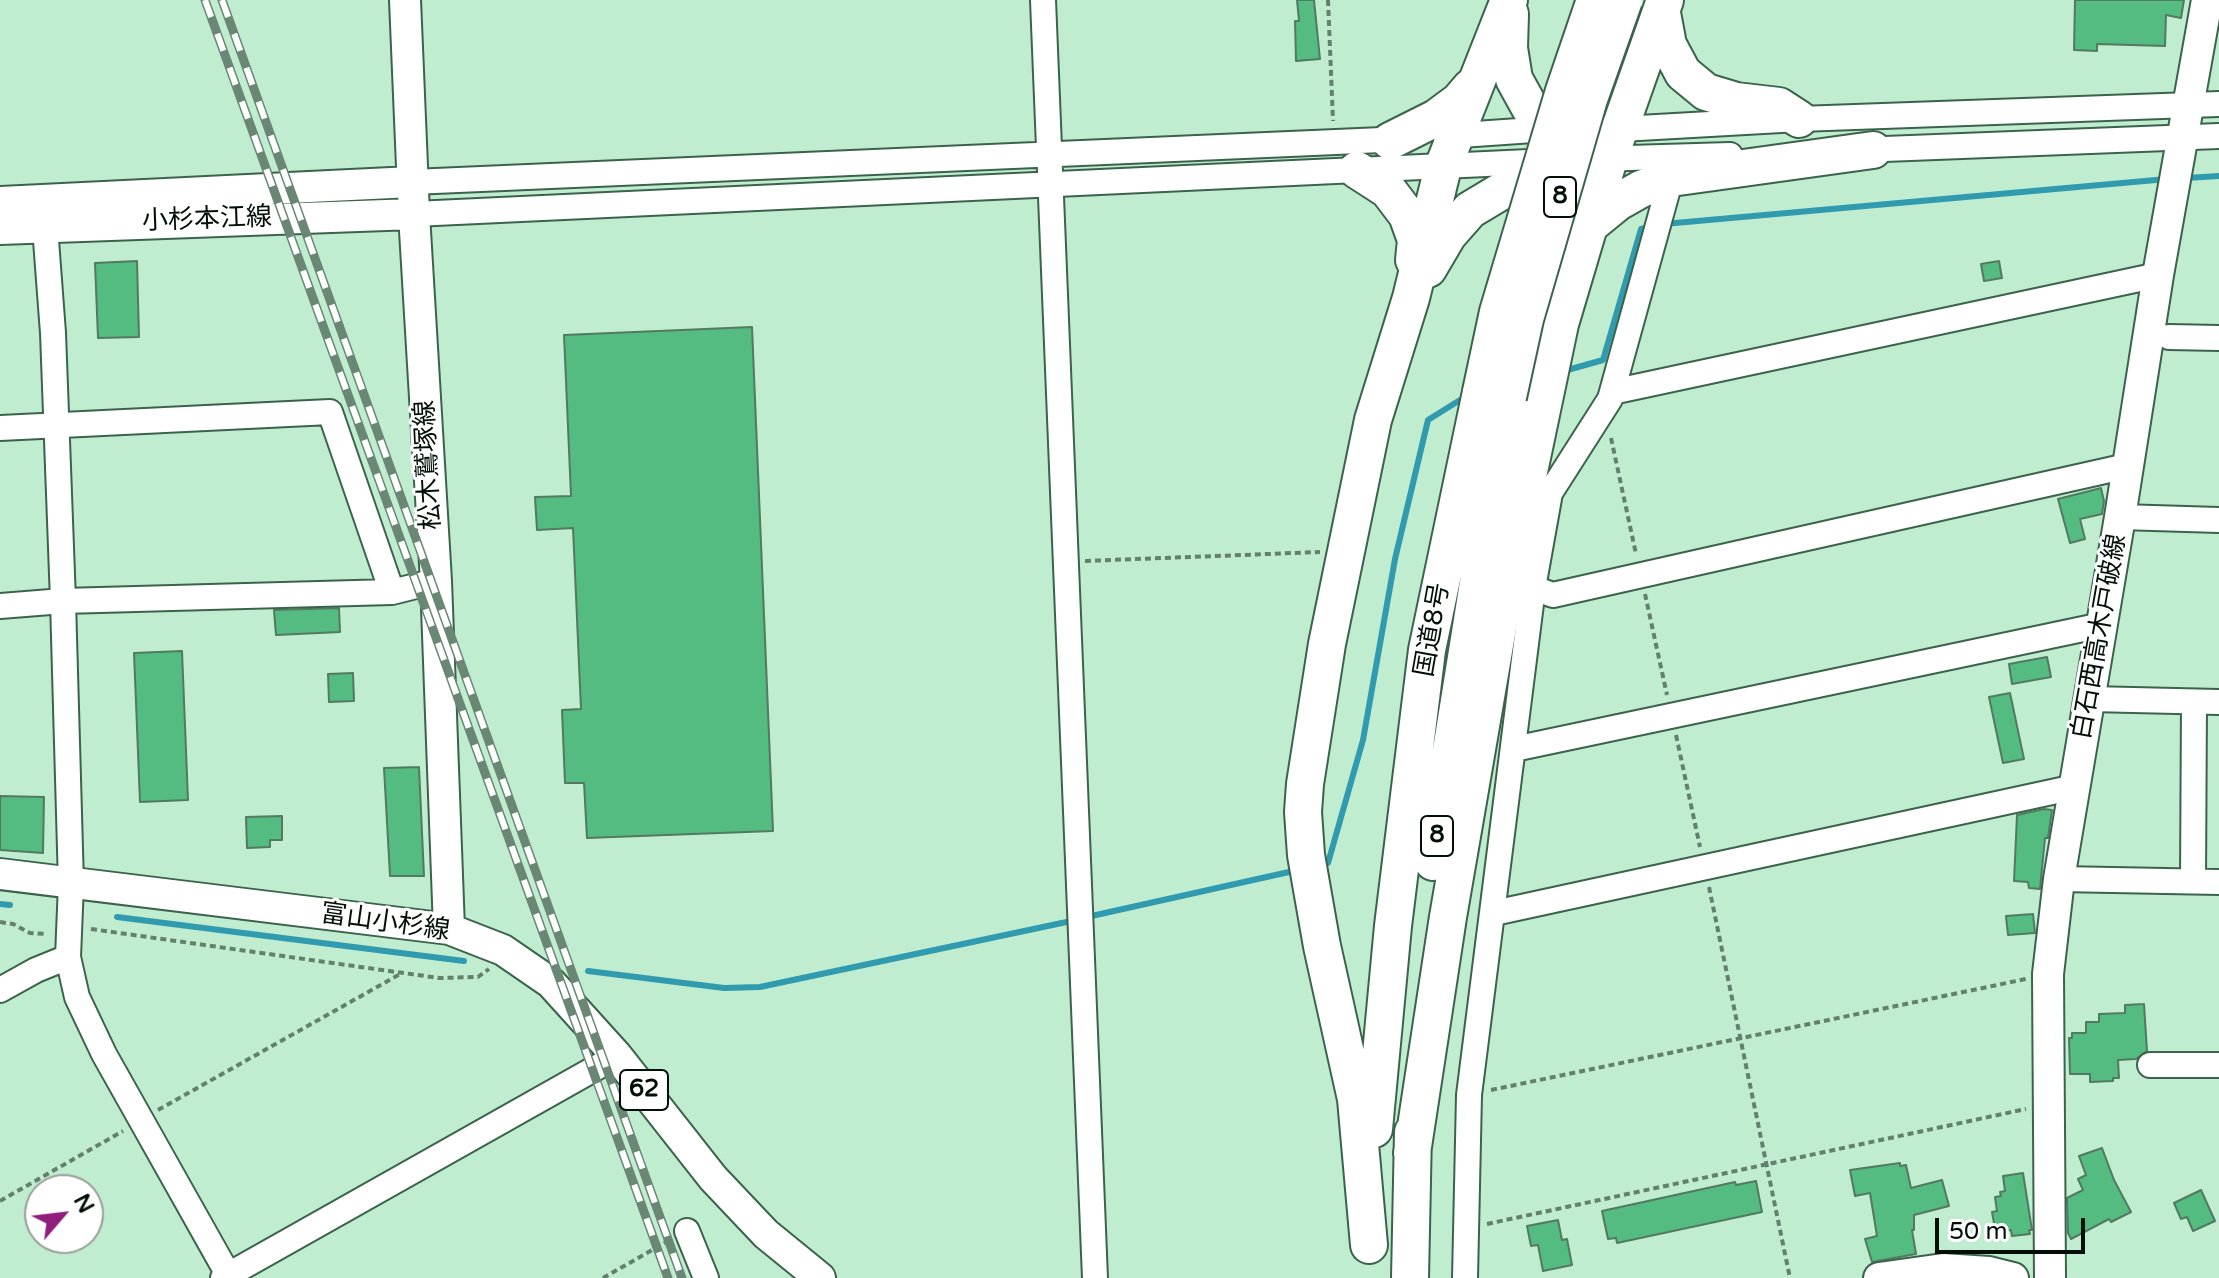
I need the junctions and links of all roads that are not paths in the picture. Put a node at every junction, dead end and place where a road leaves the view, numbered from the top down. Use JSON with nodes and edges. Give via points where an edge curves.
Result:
{"nodes":[{"id":1,"x":405,"y":0,"type":"edge"},
{"id":2,"x":1043,"y":0,"type":"edge"},
{"id":3,"x":1510,"y":0,"type":"edge"},
{"id":4,"x":1595,"y":0,"type":"edge"},
{"id":5,"x":1624,"y":0,"type":"edge"},
{"id":6,"x":2207,"y":0,"type":"edge"},
{"id":7,"x":1664,"y":6,"type":"edge"},
{"id":8,"x":1479,"y":77,"type":"junction"},
{"id":9,"x":2219,"y":104,"type":"edge"},
{"id":10,"x":2189,"y":105,"type":"junction"},
{"id":11,"x":1799,"y":119,"type":"junction"},
{"id":12,"x":1548,"y":129,"type":"junction"},
{"id":13,"x":2219,"y":136,"type":"edge"},
{"id":14,"x":2183,"y":137,"type":"junction"},
{"id":15,"x":1390,"y":141,"type":"junction"},
{"id":16,"x":1615,"y":144,"type":"junction"},
{"id":17,"x":1873,"y":150,"type":"junction"},
{"id":18,"x":1449,"y":151,"type":"junction"},
{"id":19,"x":1051,"y":156,"type":"junction"},
{"id":20,"x":1346,"y":157,"type":"junction"},
{"id":21,"x":1566,"y":160,"type":"junction"},
{"id":22,"x":1671,"y":178,"type":"junction"},
{"id":23,"x":412,"y":182,"type":"junction"},
{"id":24,"x":1052,"y":184,"type":"junction"},
{"id":25,"x":0,"y":202,"type":"edge"},
{"id":26,"x":414,"y":214,"type":"junction"},
{"id":27,"x":1591,"y":224,"type":"junction"},
{"id":28,"x":45,"y":227,"type":"junction"},
{"id":29,"x":0,"y":229,"type":"edge"},
{"id":30,"x":2158,"y":275,"type":"junction"},
{"id":31,"x":1411,"y":298,"type":"junction"},
{"id":32,"x":2169,"y":337,"type":"dead end"},
{"id":33,"x":2219,"y":338,"type":"edge"},
{"id":34,"x":1494,"y":395,"type":"junction"},
{"id":35,"x":1608,"y":400,"type":"junction"},
{"id":36,"x":56,"y":426,"type":"junction"},
{"id":37,"x":0,"y":428,"type":"edge"},
{"id":38,"x":2127,"y":466,"type":"junction"},
{"id":39,"x":2120,"y":517,"type":"junction"},
{"id":40,"x":2219,"y":520,"type":"edge"},
{"id":41,"x":436,"y":581,"type":"junction"},
{"id":42,"x":1533,"y":588,"type":"junction"},
{"id":43,"x":392,"y":592,"type":"junction"},
{"id":44,"x":63,"y":601,"type":"junction"},
{"id":45,"x":0,"y":606,"type":"edge"},
{"id":46,"x":2102,"y":625,"type":"junction"},
{"id":47,"x":2090,"y":699,"type":"junction"},
{"id":48,"x":2194,"y":702,"type":"junction"},
{"id":49,"x":2219,"y":702,"type":"edge"},
{"id":50,"x":1514,"y":749,"type":"junction"},
{"id":51,"x":2075,"y":787,"type":"junction"},
{"id":52,"x":0,"y":874,"type":"edge"},
{"id":53,"x":2059,"y":879,"type":"junction"},
{"id":54,"x":2193,"y":881,"type":"junction"},
{"id":55,"x":2219,"y":882,"type":"edge"},
{"id":56,"x":71,"y":884,"type":"junction"},
{"id":57,"x":1494,"y":913,"type":"junction"},
{"id":58,"x":449,"y":929,"type":"junction"},
{"id":59,"x":68,"y":939,"type":"junction"},
{"id":60,"x":0,"y":990,"type":"edge"},
{"id":61,"x":617,"y":1056,"type":"junction"},
{"id":62,"x":2150,"y":1065,"type":"dead end"},
{"id":63,"x":2219,"y":1065,"type":"edge"},
{"id":64,"x":1412,"y":1153,"type":"junction"},
{"id":65,"x":687,"y":1231,"type":"dead end"},
{"id":66,"x":1369,"y":1262,"type":"edge"},
{"id":67,"x":227,"y":1277,"type":"edge"},
{"id":68,"x":706,"y":1278,"type":"edge"},
{"id":69,"x":820,"y":1278,"type":"edge"},
{"id":70,"x":1095,"y":1278,"type":"edge"},
{"id":71,"x":1410,"y":1278,"type":"edge"},
{"id":72,"x":1465,"y":1278,"type":"edge"},
{"id":73,"x":1879,"y":1278,"type":"edge"},
{"id":74,"x":2013,"y":1278,"type":"edge"},
{"id":75,"x":2050,"y":1278,"type":"edge"}],
"edges":[{"from":1,"to":23,"type":"main road","name":"松木鷲塚線"},
{"from":2,"to":19,"type":"street"},
{"from":3,"to":8,"type":"highway"},
{"from":3,"to":12,"type":"highway","via":[[1514,79]]},
{"from":4,"to":34,"type":"highway","name":"国道8号","number":"8","bridge":true,"via":[[1503,297]]},
{"from":5,"to":34,"type":"highway","name":"国道8号","number":"8","bridge":true,"via":[[1533,290]]},
{"from":6,"to":10,"type":"main road","name":"白石西高木戸破線"},
{"from":7,"to":11,"type":"highway","via":[[1668,45],[1683,73],[1706,92],[1779,106]]},
{"from":7,"to":16,"type":"highway"},
{"from":8,"to":15,"type":"highway","via":[[1436,118]]},
{"from":8,"to":18,"type":"highway"},
{"from":9,"to":10,"type":"street"},
{"from":10,"to":11,"type":"street"},
{"from":10,"to":14,"type":"main road","name":"白石西高木戸破線"},
{"from":11,"to":16,"type":"street"},
{"from":12,"to":16,"type":"highway"},
{"from":12,"to":18,"type":"street"},
{"from":13,"to":14,"type":"street"},
{"from":14,"to":17,"type":"street"},
{"from":14,"to":30,"type":"main road","name":"白石西高木戸破線"},
{"from":15,"to":18,"type":"street"},
{"from":15,"to":20,"type":"street"},
{"from":16,"to":17,"type":"street"},
{"from":16,"to":21,"type":"street"},
{"from":16,"to":27,"type":"highway"},
{"from":17,"to":22,"type":"highway"},
{"from":18,"to":20,"type":"street"},
{"from":18,"to":21,"type":"street"},
{"from":18,"to":31,"type":"highway"},
{"from":19,"to":20,"type":"street"},
{"from":19,"to":23,"type":"street"},
{"from":19,"to":24,"type":"street"},
{"from":20,"to":24,"type":"street"},
{"from":20,"to":31,"type":"highway","via":[[1388,190],[1407,215],[1416,240]]},
{"from":21,"to":31,"type":"highway","via":[[1470,210],[1448,235]]},
{"from":22,"to":27,"type":"highway","via":[[1629,196]]},
{"from":22,"to":35,"type":"street"},
{"from":23,"to":25,"type":"main road","name":"小杉本江線"},
{"from":23,"to":26,"type":"main road","name":"松木鷲塚線"},
{"from":24,"to":26,"type":"street"},
{"from":24,"to":70,"type":"street"},
{"from":26,"to":28,"type":"main road","name":"小杉本江線"},
{"from":26,"to":41,"type":"main road","name":"松木鷲塚線"},
{"from":27,"to":64,"type":"highway","via":[[1560,324],[1506,581]]},
{"from":28,"to":29,"type":"main road","name":"小杉本江線"},
{"from":28,"to":36,"type":"street"},
{"from":30,"to":35,"type":"street"},
{"from":30,"to":38,"type":"main road","name":"白石西高木戸破線"},
{"from":31,"to":66,"type":"highway","via":[[1373,420],[1345,552],[1303,812],[1322,946],[1356,1099]]},
{"from":32,"to":33,"type":"street"},
{"from":34,"to":64,"type":"highway","name":"国道8号","number":"8","via":[[1464,657],[1422,934]]},
{"from":34,"to":66,"type":"highway","name":"国道8号","number":"8","via":[[1427,650],[1380,1046]]},
{"from":35,"to":42,"type":"street","via":[[1550,493]]},
{"from":36,"to":37,"type":"street"},
{"from":36,"to":43,"type":"street","via":[[330,412]]},
{"from":36,"to":44,"type":"street"},
{"from":38,"to":39,"type":"main road","name":"白石西高木戸破線"},
{"from":38,"to":42,"type":"street","via":[[1553,595]]},
{"from":39,"to":40,"type":"street"},
{"from":39,"to":46,"type":"main road","name":"白石西高木戸破線"},
{"from":41,"to":43,"type":"street"},
{"from":41,"to":58,"type":"main road","name":"松木鷲塚線"},
{"from":42,"to":50,"type":"street"},
{"from":43,"to":44,"type":"street"},
{"from":44,"to":45,"type":"street"},
{"from":44,"to":56,"type":"street"},
{"from":46,"to":47,"type":"main road","name":"白石西高木戸破線"},
{"from":46,"to":50,"type":"street"},
{"from":47,"to":48,"type":"street"},
{"from":47,"to":51,"type":"main road","name":"白石西高木戸破線"},
{"from":48,"to":49,"type":"street"},
{"from":48,"to":54,"type":"street"},
{"from":50,"to":57,"type":"street"},
{"from":51,"to":53,"type":"main road","name":"白石西高木戸破線"},
{"from":51,"to":57,"type":"street"},
{"from":52,"to":56,"type":"main road","name":"富山小杉線","number":"62"},
{"from":53,"to":54,"type":"street"},
{"from":53,"to":75,"type":"main road","name":"白石西高木戸破線","via":[[2048,974]]},
{"from":54,"to":55,"type":"street"},
{"from":56,"to":58,"type":"main road","name":"富山小杉線","number":"62"},
{"from":56,"to":59,"type":"street"},
{"from":57,"to":72,"type":"street","via":[[1469,1095]]},
{"from":58,"to":61,"type":"main road","name":"富山小杉線","number":"62","via":[[510,954],[551,983]]},
{"from":59,"to":60,"type":"street","via":[[36,970]]},
{"from":59,"to":67,"type":"street","via":[[77,997]]},
{"from":61,"to":67,"type":"street"},
{"from":61,"to":69,"type":"main road","name":"富山小杉線","number":"62","via":[[713,1178],[766,1234]]},
{"from":62,"to":63,"type":"street"},
{"from":64,"to":71,"type":"highway","name":"国道8号","number":"8"},
{"from":65,"to":68,"type":"street"},
{"from":73,"to":74,"type":"main road","via":[[1943,1269]]}]}
